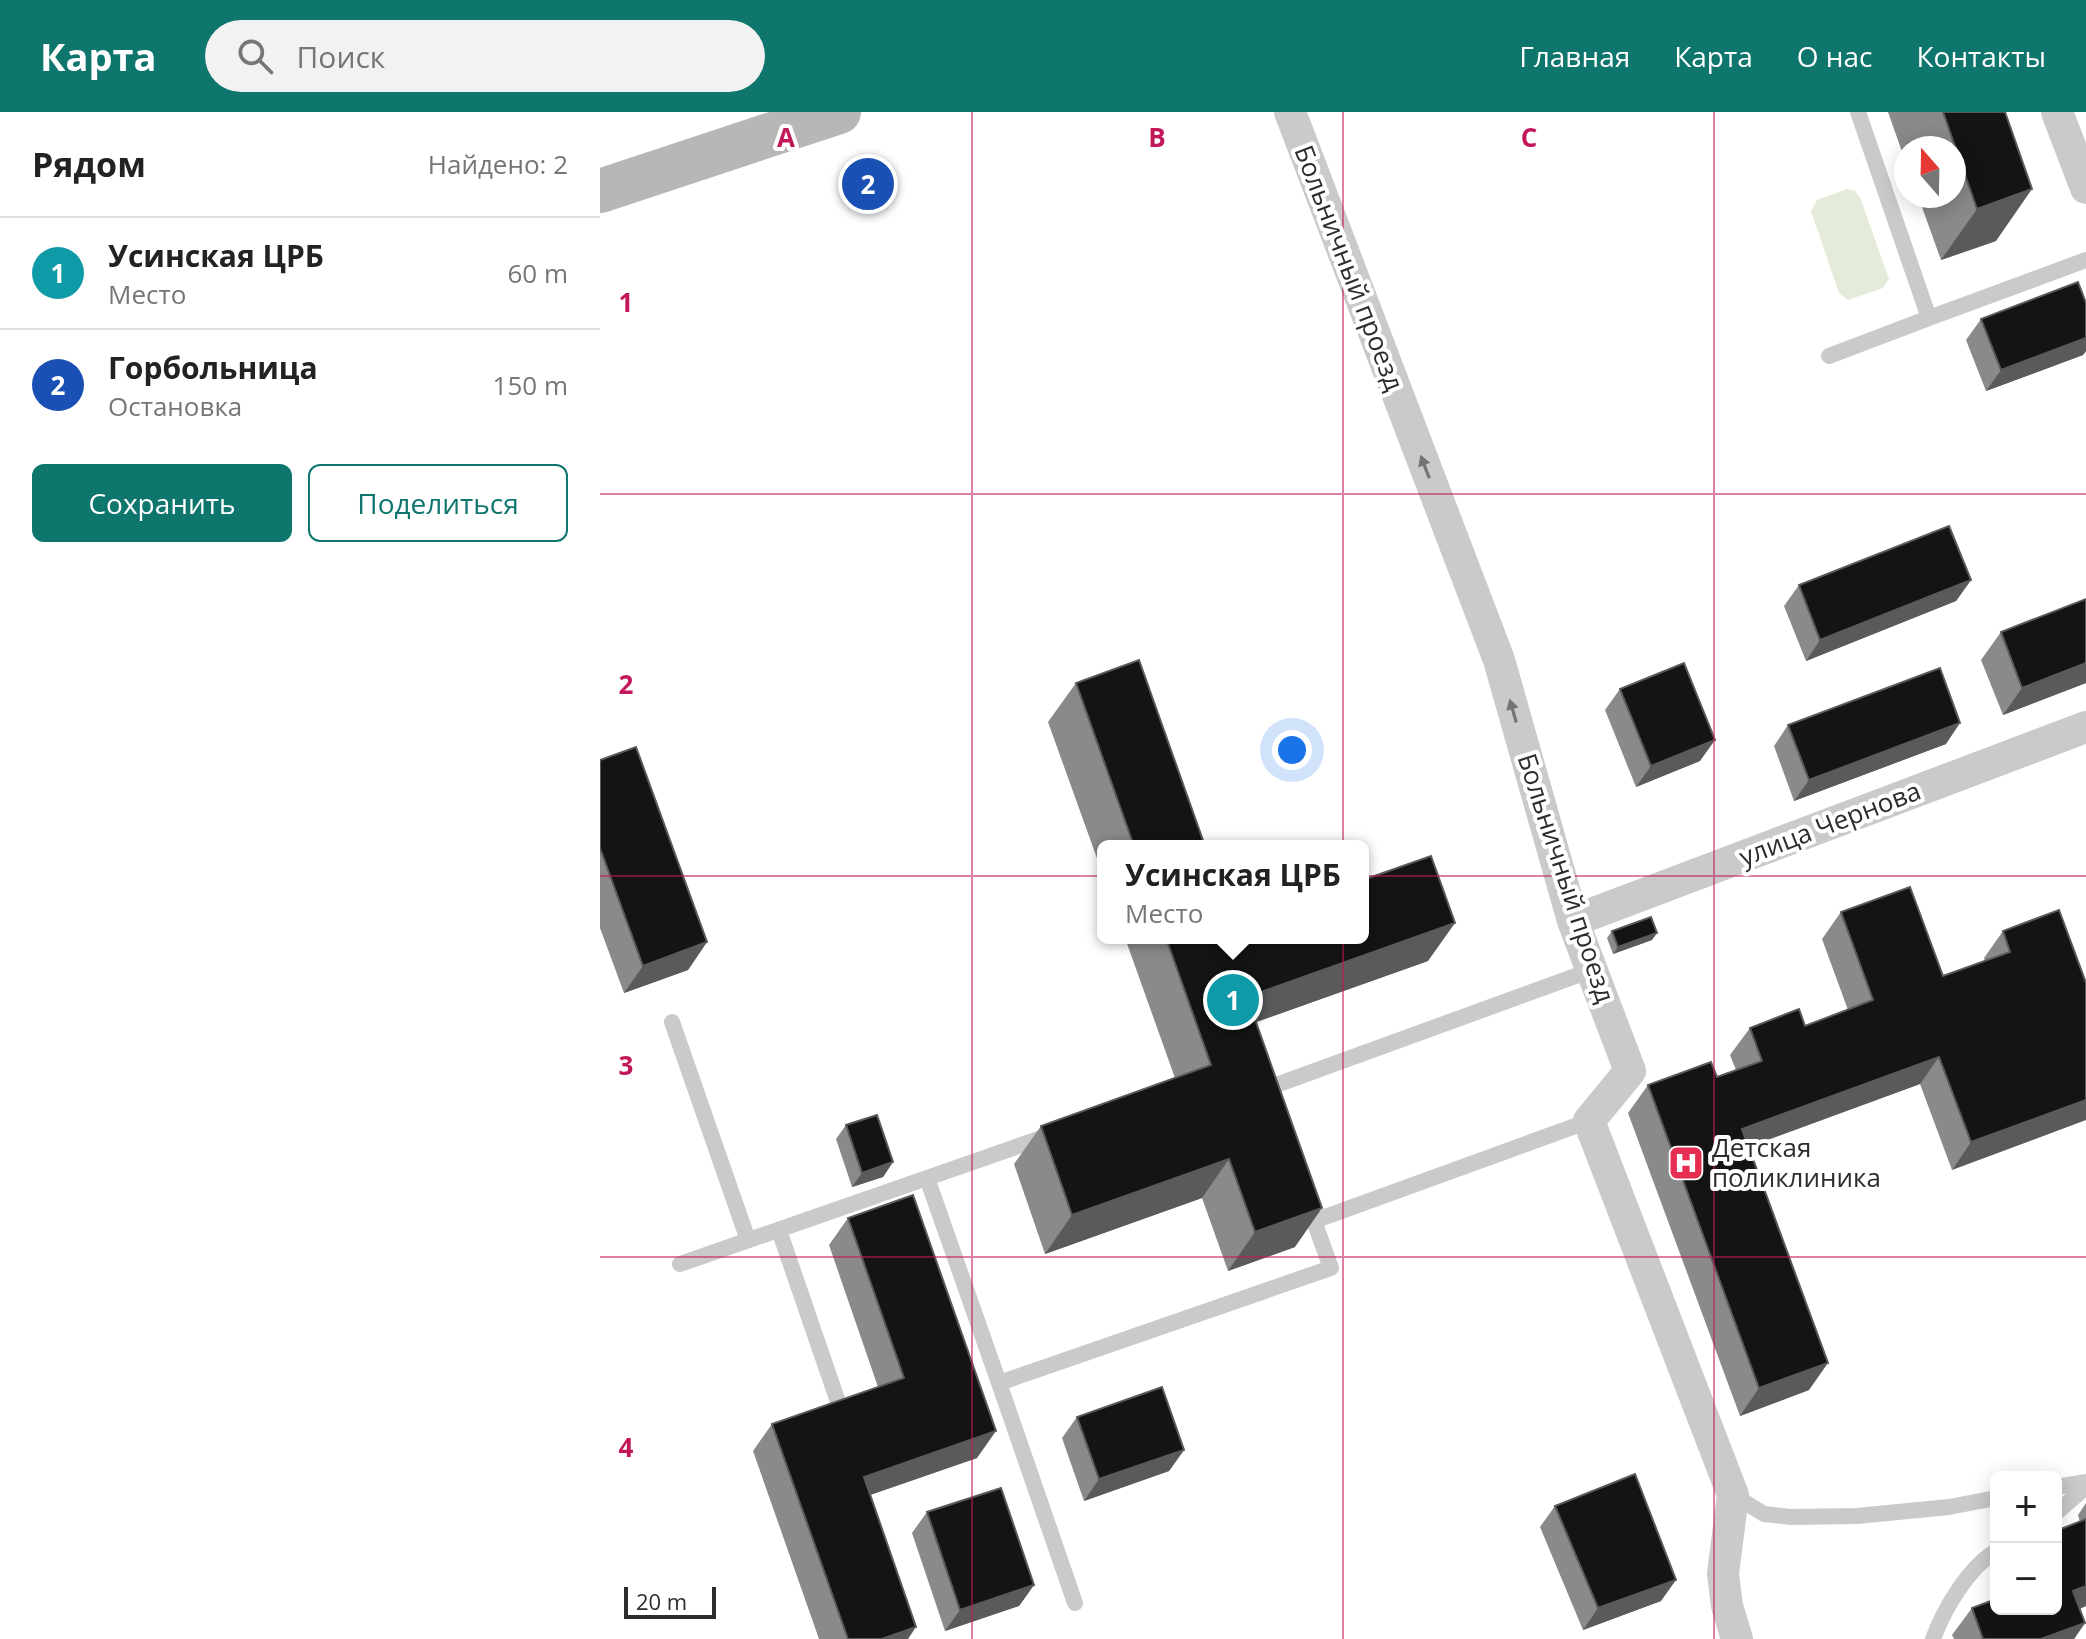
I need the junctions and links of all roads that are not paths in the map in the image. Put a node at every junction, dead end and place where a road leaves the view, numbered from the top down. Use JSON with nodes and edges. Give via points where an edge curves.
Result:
{"nodes":[{"id":1,"x":839,"y":112,"type":"edge"},
{"id":2,"x":1290,"y":112,"type":"edge"},
{"id":3,"x":1858,"y":112,"type":"edge"},
{"id":4,"x":2057,"y":112,"type":"edge"},
{"id":5,"x":2086,"y":188,"type":"edge"},
{"id":6,"x":600,"y":191,"type":"edge"},
{"id":7,"x":2086,"y":260,"type":"edge"},
{"id":8,"x":1929,"y":318,"type":"junction"},
{"id":9,"x":1829,"y":356,"type":"dead end"},
{"id":10,"x":2086,"y":727,"type":"edge"},
{"id":11,"x":1573,"y":921,"type":"junction"},
{"id":12,"x":1592,"y":970,"type":"junction"},
{"id":13,"x":672,"y":1022,"type":"dead end"},
{"id":14,"x":1278,"y":1117,"type":"edge"},
{"id":15,"x":1589,"y":1121,"type":"junction"},
{"id":16,"x":1062,"y":1131,"type":"edge"},
{"id":17,"x":927,"y":1178,"type":"junction"},
{"id":18,"x":1304,"y":1191,"type":"edge"},
{"id":19,"x":1314,"y":1221,"type":"junction"},
{"id":20,"x":779,"y":1230,"type":"junction"},
{"id":21,"x":748,"y":1240,"type":"junction"},
{"id":22,"x":680,"y":1264,"type":"dead end"},
{"id":23,"x":999,"y":1383,"type":"junction"},
{"id":24,"x":837,"y":1399,"type":"edge"},
{"id":25,"x":2086,"y":1485,"type":"edge"},
{"id":26,"x":2062,"y":1487,"type":"edge"},
{"id":27,"x":1733,"y":1495,"type":"junction"},
{"id":28,"x":1990,"y":1499,"type":"edge"},
{"id":29,"x":2062,"y":1507,"type":"edge"},
{"id":30,"x":1990,"y":1555,"type":"edge"},
{"id":31,"x":1075,"y":1603,"type":"dead end"},
{"id":32,"x":1737,"y":1639,"type":"edge"},
{"id":33,"x":1933,"y":1639,"type":"edge"}],
"edges":[{"from":1,"to":6,"type":"main road"},
{"from":11,"to":2,"type":"street","name":"Больничный проезд","one_way":true,"via":[[1499,660]]},
{"from":3,"to":8,"type":"lane"},
{"from":4,"to":5,"type":"street"},
{"from":7,"to":8,"type":"lane"},
{"from":8,"to":9,"type":"lane"},
{"from":10,"to":11,"type":"street","name":"улица Чернова"},
{"from":11,"to":12,"type":"street","name":"Больничный проезд"},
{"from":12,"to":14,"type":"lane","via":[[1268,1088]]},
{"from":12,"to":15,"type":"street","name":"Больничный проезд","via":[[1630,1071]]},
{"from":13,"to":21,"type":"lane"},
{"from":15,"to":19,"type":"lane"},
{"from":15,"to":27,"type":"street"},
{"from":16,"to":17,"type":"lane"},
{"from":17,"to":20,"type":"lane"},
{"from":17,"to":23,"type":"lane"},
{"from":18,"to":19,"type":"lane"},
{"from":19,"to":23,"type":"lane","via":[[1331,1268]]},
{"from":20,"to":21,"type":"lane"},
{"from":20,"to":24,"type":"lane"},
{"from":21,"to":22,"type":"lane"},
{"from":23,"to":31,"type":"lane"},
{"from":25,"to":26,"type":"lane"},
{"from":25,"to":29,"type":"lane"},
{"from":27,"to":28,"type":"lane","via":[[1764,1514],[1791,1517],[1857,1516]]},
{"from":27,"to":32,"type":"street","via":[[1723,1574]]},
{"from":30,"to":33,"type":"lane","via":[[1964,1584]]}]}
